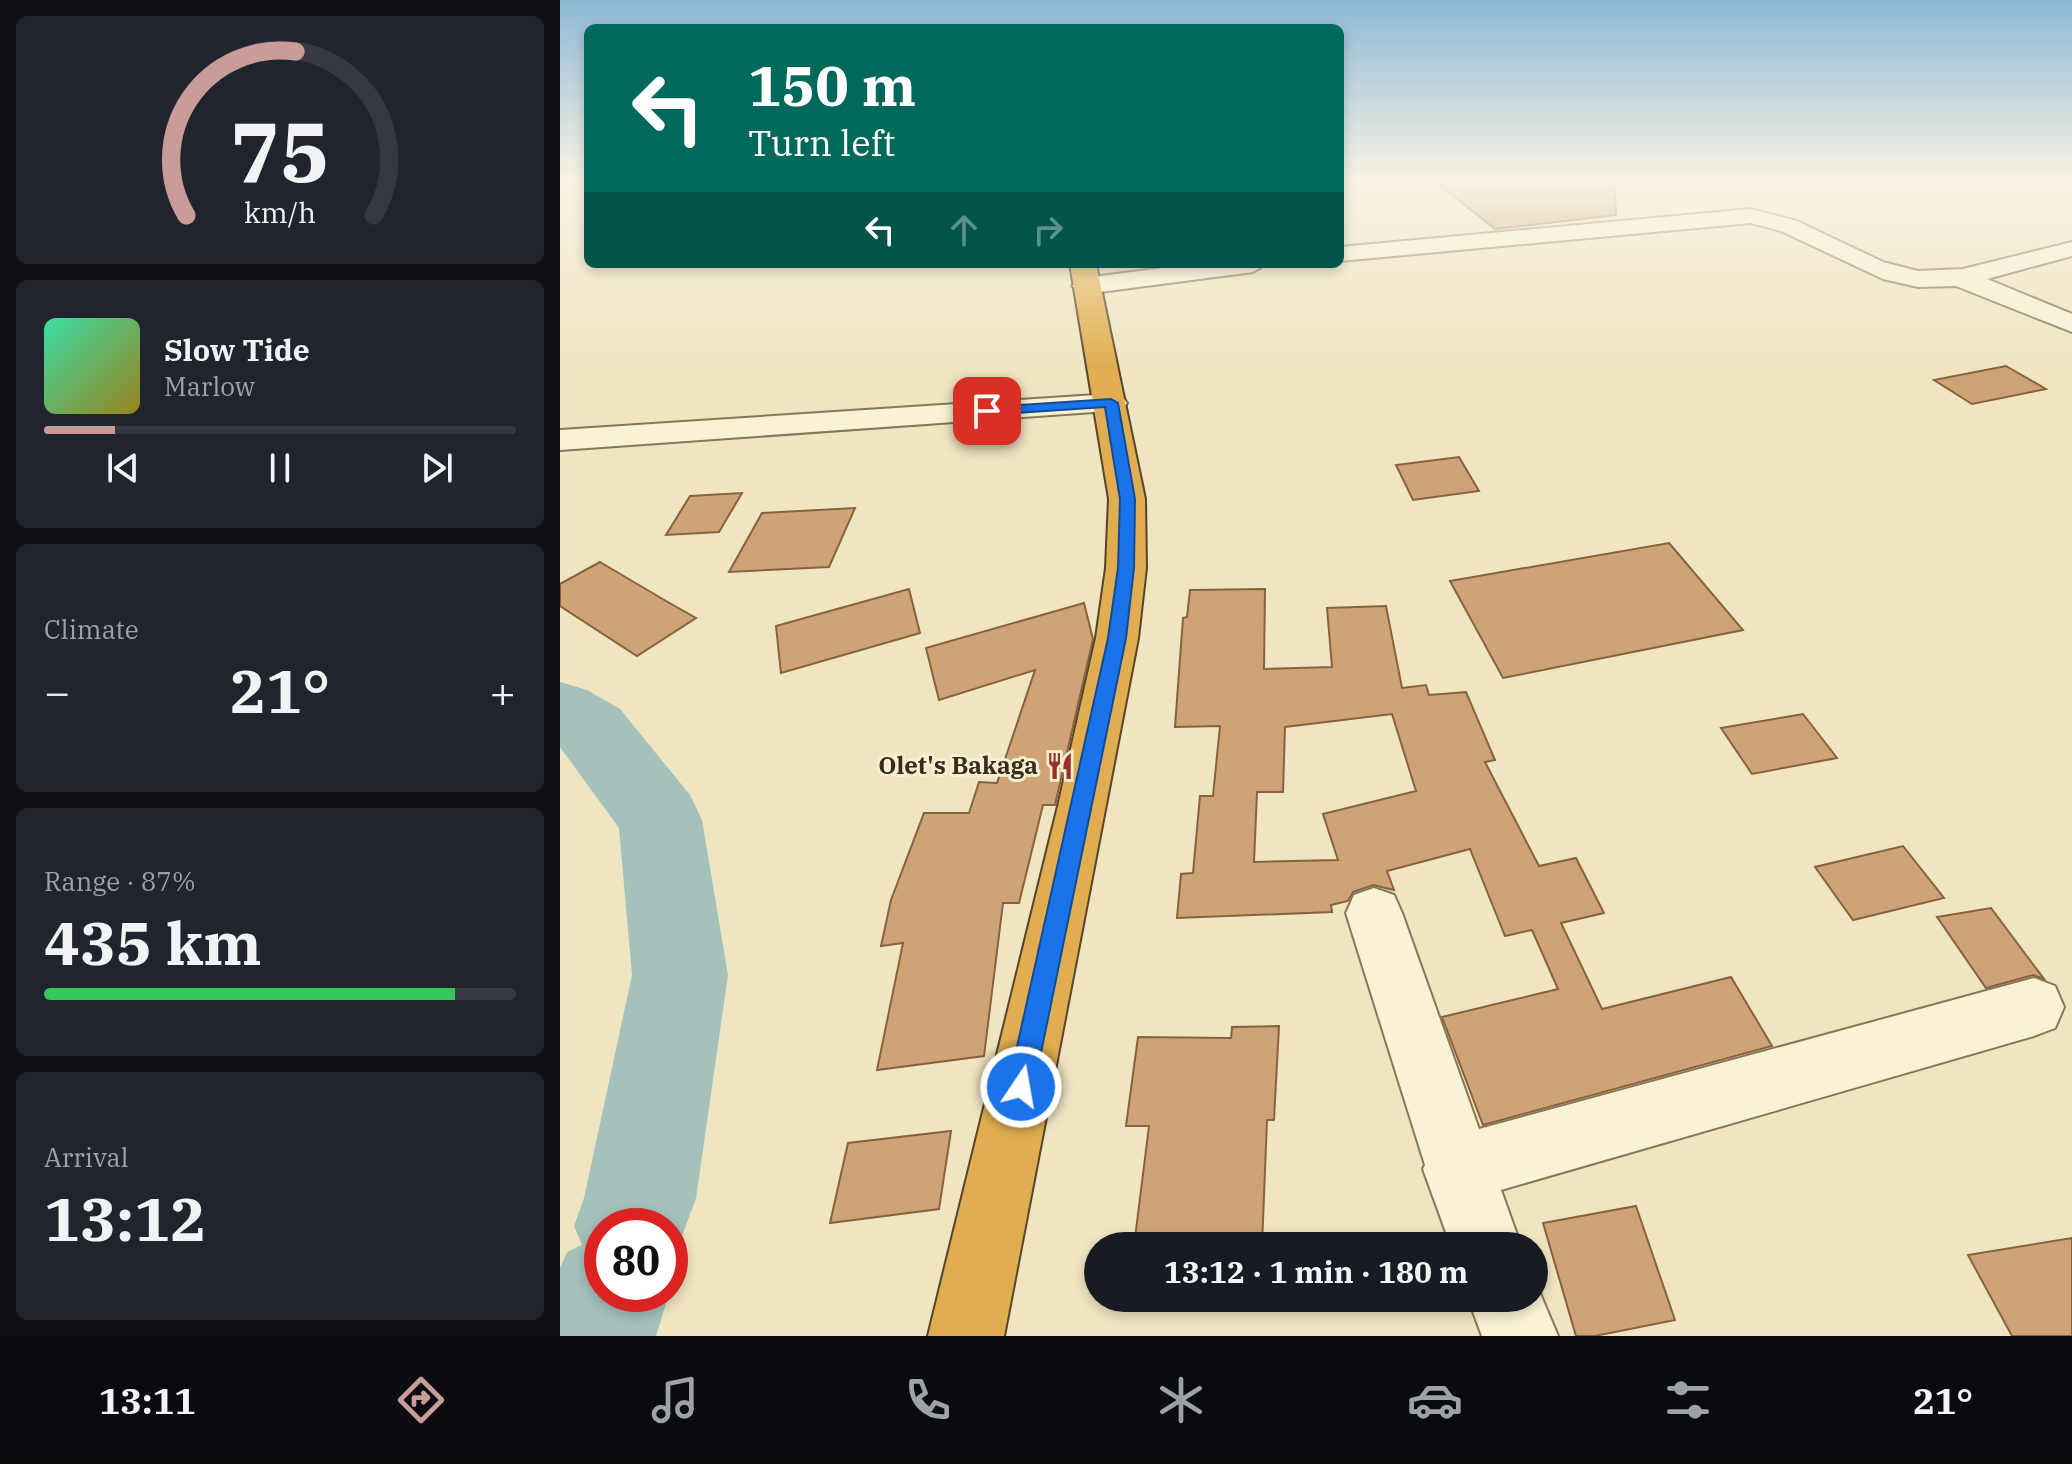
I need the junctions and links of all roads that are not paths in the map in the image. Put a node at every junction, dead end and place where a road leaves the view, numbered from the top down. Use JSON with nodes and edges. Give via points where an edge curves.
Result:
{"nodes":[{"id":1,"x":1466,"y":242,"type":"edge"},
{"id":2,"x":1827,"y":242,"type":"edge"},
{"id":3,"x":2072,"y":249,"type":"edge"},
{"id":4,"x":1344,"y":254,"type":"edge"},
{"id":5,"x":1217,"y":268,"type":"edge"},
{"id":6,"x":1084,"y":274,"type":"edge"},
{"id":7,"x":1963,"y":279,"type":"junction"},
{"id":8,"x":2072,"y":303,"type":"edge"},
{"id":9,"x":2040,"y":311,"type":"junction"},
{"id":10,"x":2072,"y":324,"type":"edge"},
{"id":11,"x":1111,"y":403,"type":"junction"},
{"id":12,"x":560,"y":440,"type":"edge"},
{"id":13,"x":1374,"y":913,"type":"dead end"},
{"id":14,"x":2034,"y":1007,"type":"dead end"},
{"id":15,"x":1457,"y":1169,"type":"junction"},
{"id":16,"x":1481,"y":1232,"type":"edge"},
{"id":17,"x":1511,"y":1312,"type":"edge"},
{"id":18,"x":966,"y":1336,"type":"edge"},
{"id":19,"x":1520,"y":1336,"type":"edge"}],
"edges":[{"from":1,"to":4,"type":"street"},
{"from":2,"to":7,"type":"street","via":[[1890,273]]},
{"from":3,"to":7,"type":"street"},
{"from":5,"to":6,"type":"street"},
{"from":6,"to":11,"type":"highway"},
{"from":7,"to":9,"type":"street"},
{"from":8,"to":9,"type":"street"},
{"from":9,"to":10,"type":"street"},
{"from":11,"to":12,"type":"street"},
{"from":11,"to":18,"type":"highway","via":[[1127,499],[1117,638]]},
{"from":13,"to":15,"type":"street"},
{"from":14,"to":15,"type":"street"},
{"from":15,"to":16,"type":"street"},
{"from":17,"to":19,"type":"street"}]}
